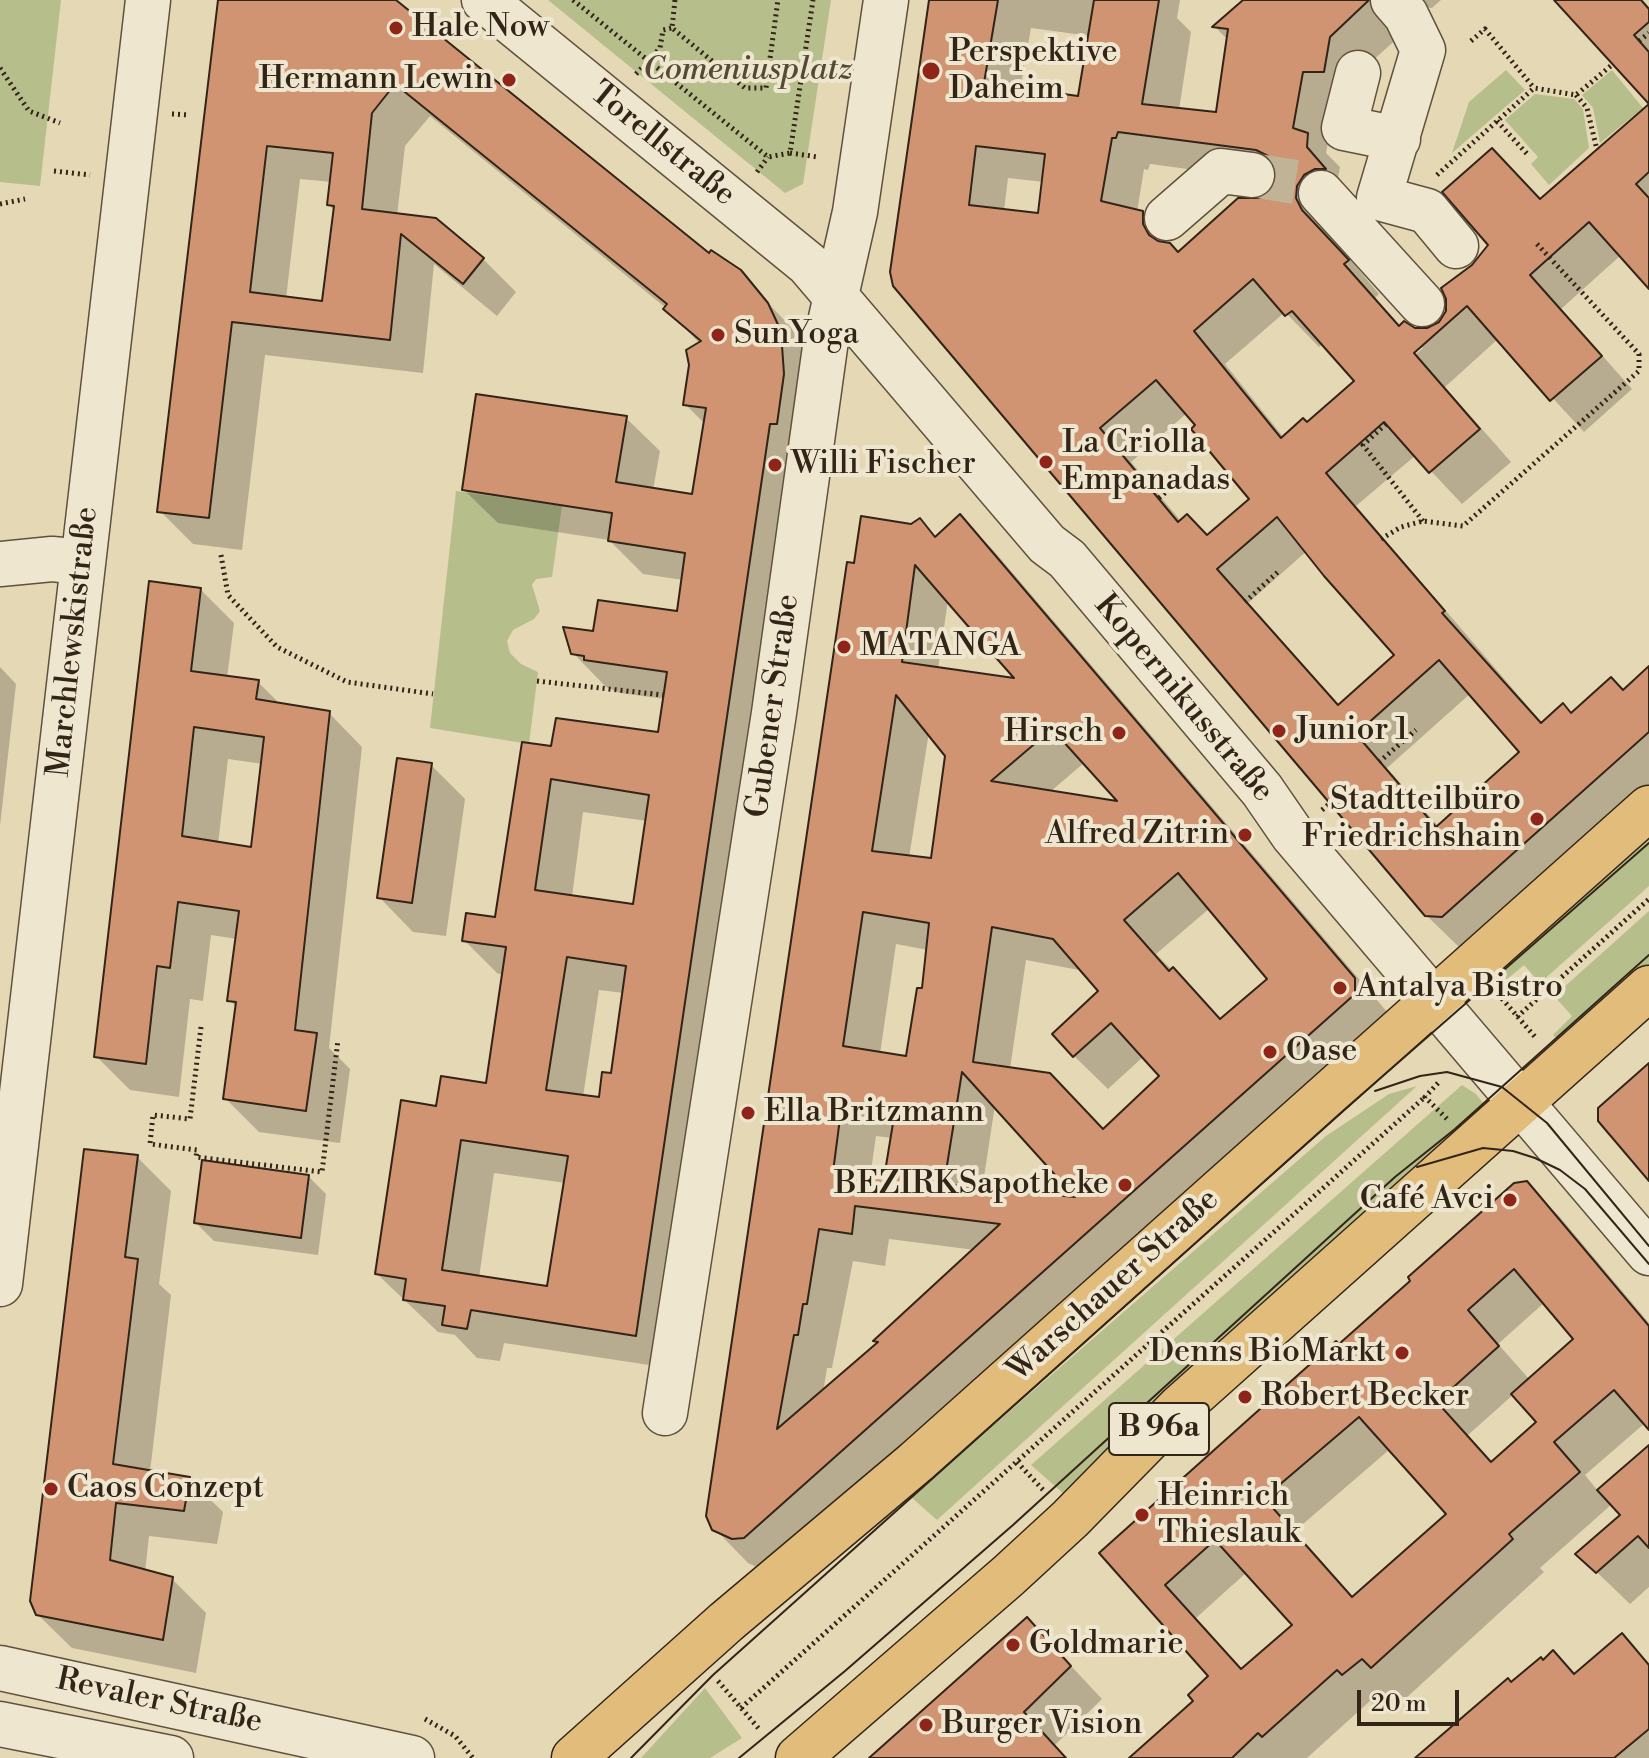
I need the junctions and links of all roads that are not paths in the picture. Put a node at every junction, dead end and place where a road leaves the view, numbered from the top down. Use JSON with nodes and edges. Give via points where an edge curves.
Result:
{"nodes":[{"id":1,"x":148,"y":0,"type":"edge"},
{"id":2,"x":484,"y":0,"type":"edge"},
{"id":3,"x":886,"y":0,"type":"edge"},
{"id":4,"x":1393,"y":0,"type":"edge"},
{"id":5,"x":1358,"y":73,"type":"dead end"},
{"id":6,"x":1398,"y":139,"type":"junction"},
{"id":7,"x":1252,"y":175,"type":"tunnel mouth"},
{"id":8,"x":1321,"y":193,"type":"tunnel mouth"},
{"id":9,"x":1365,"y":212,"type":"junction"},
{"id":10,"x":1167,"y":218,"type":"dead end"},
{"id":11,"x":1456,"y":246,"type":"dead end"},
{"id":12,"x":836,"y":296,"type":"junction"},
{"id":13,"x":1422,"y":304,"type":"dead end"},
{"id":14,"x":82,"y":562,"type":"junction"},
{"id":15,"x":0,"y":564,"type":"edge"},
{"id":16,"x":1649,"y":808,"type":"edge"},
{"id":17,"x":1649,"y":988,"type":"edge"},
{"id":18,"x":1434,"y":1000,"type":"junction"},
{"id":19,"x":1521,"y":1102,"type":"junction"},
{"id":20,"x":1649,"y":1253,"type":"edge"},
{"id":21,"x":0,"y":1284,"type":"edge"},
{"id":22,"x":665,"y":1413,"type":"dead end"},
{"id":23,"x":0,"y":1668,"type":"edge"},
{"id":24,"x":0,"y":1724,"type":"edge"},
{"id":25,"x":392,"y":1756,"type":"edge"},
{"id":26,"x":171,"y":1758,"type":"edge"},
{"id":27,"x":574,"y":1758,"type":"edge"},
{"id":28,"x":798,"y":1758,"type":"edge"}],
"edges":[{"from":1,"to":14,"type":"street","name":"Marchlewskistraße"},
{"from":2,"to":12,"type":"street","name":"Torellstraße","via":[[808,264]]},
{"from":3,"to":12,"type":"street","name":"Gubener Straße","via":[[855,212]]},
{"from":4,"to":6,"type":"street","via":[[1423,50]]},
{"from":5,"to":6,"type":"street","via":[[1344,128]]},
{"from":6,"to":9,"type":"street"},
{"from":7,"to":10,"type":"street","via":[[1221,171]]},
{"from":8,"to":9,"type":"street"},
{"from":9,"to":11,"type":"street","via":[[1427,211]]},
{"from":9,"to":13,"type":"street"},
{"from":12,"to":18,"type":"street","name":"Kopernikusstraße","via":[[1047,544],[1067,559]]},
{"from":12,"to":22,"type":"street","name":"Gubener Straße"},
{"from":14,"to":15,"type":"street"},
{"from":14,"to":21,"type":"street","name":"Marchlewskistraße"},
{"from":16,"to":18,"type":"main road","name":"Warschauer Straße"},
{"from":17,"to":19,"type":"main road","number":"B 96a"},
{"from":18,"to":19,"type":"street","name":"Kopernikusstraße"},
{"from":18,"to":27,"type":"main road","name":"Warschauer Straße","via":[[916,1462]]},
{"from":19,"to":20,"type":"street","name":"Kopernikusstraße"},
{"from":19,"to":28,"type":"main road","number":"B 96a","via":[[1180,1407],[1008,1576]]},
{"from":23,"to":25,"type":"street","name":"Revaler Straße"},
{"from":24,"to":26,"type":"street"}]}
